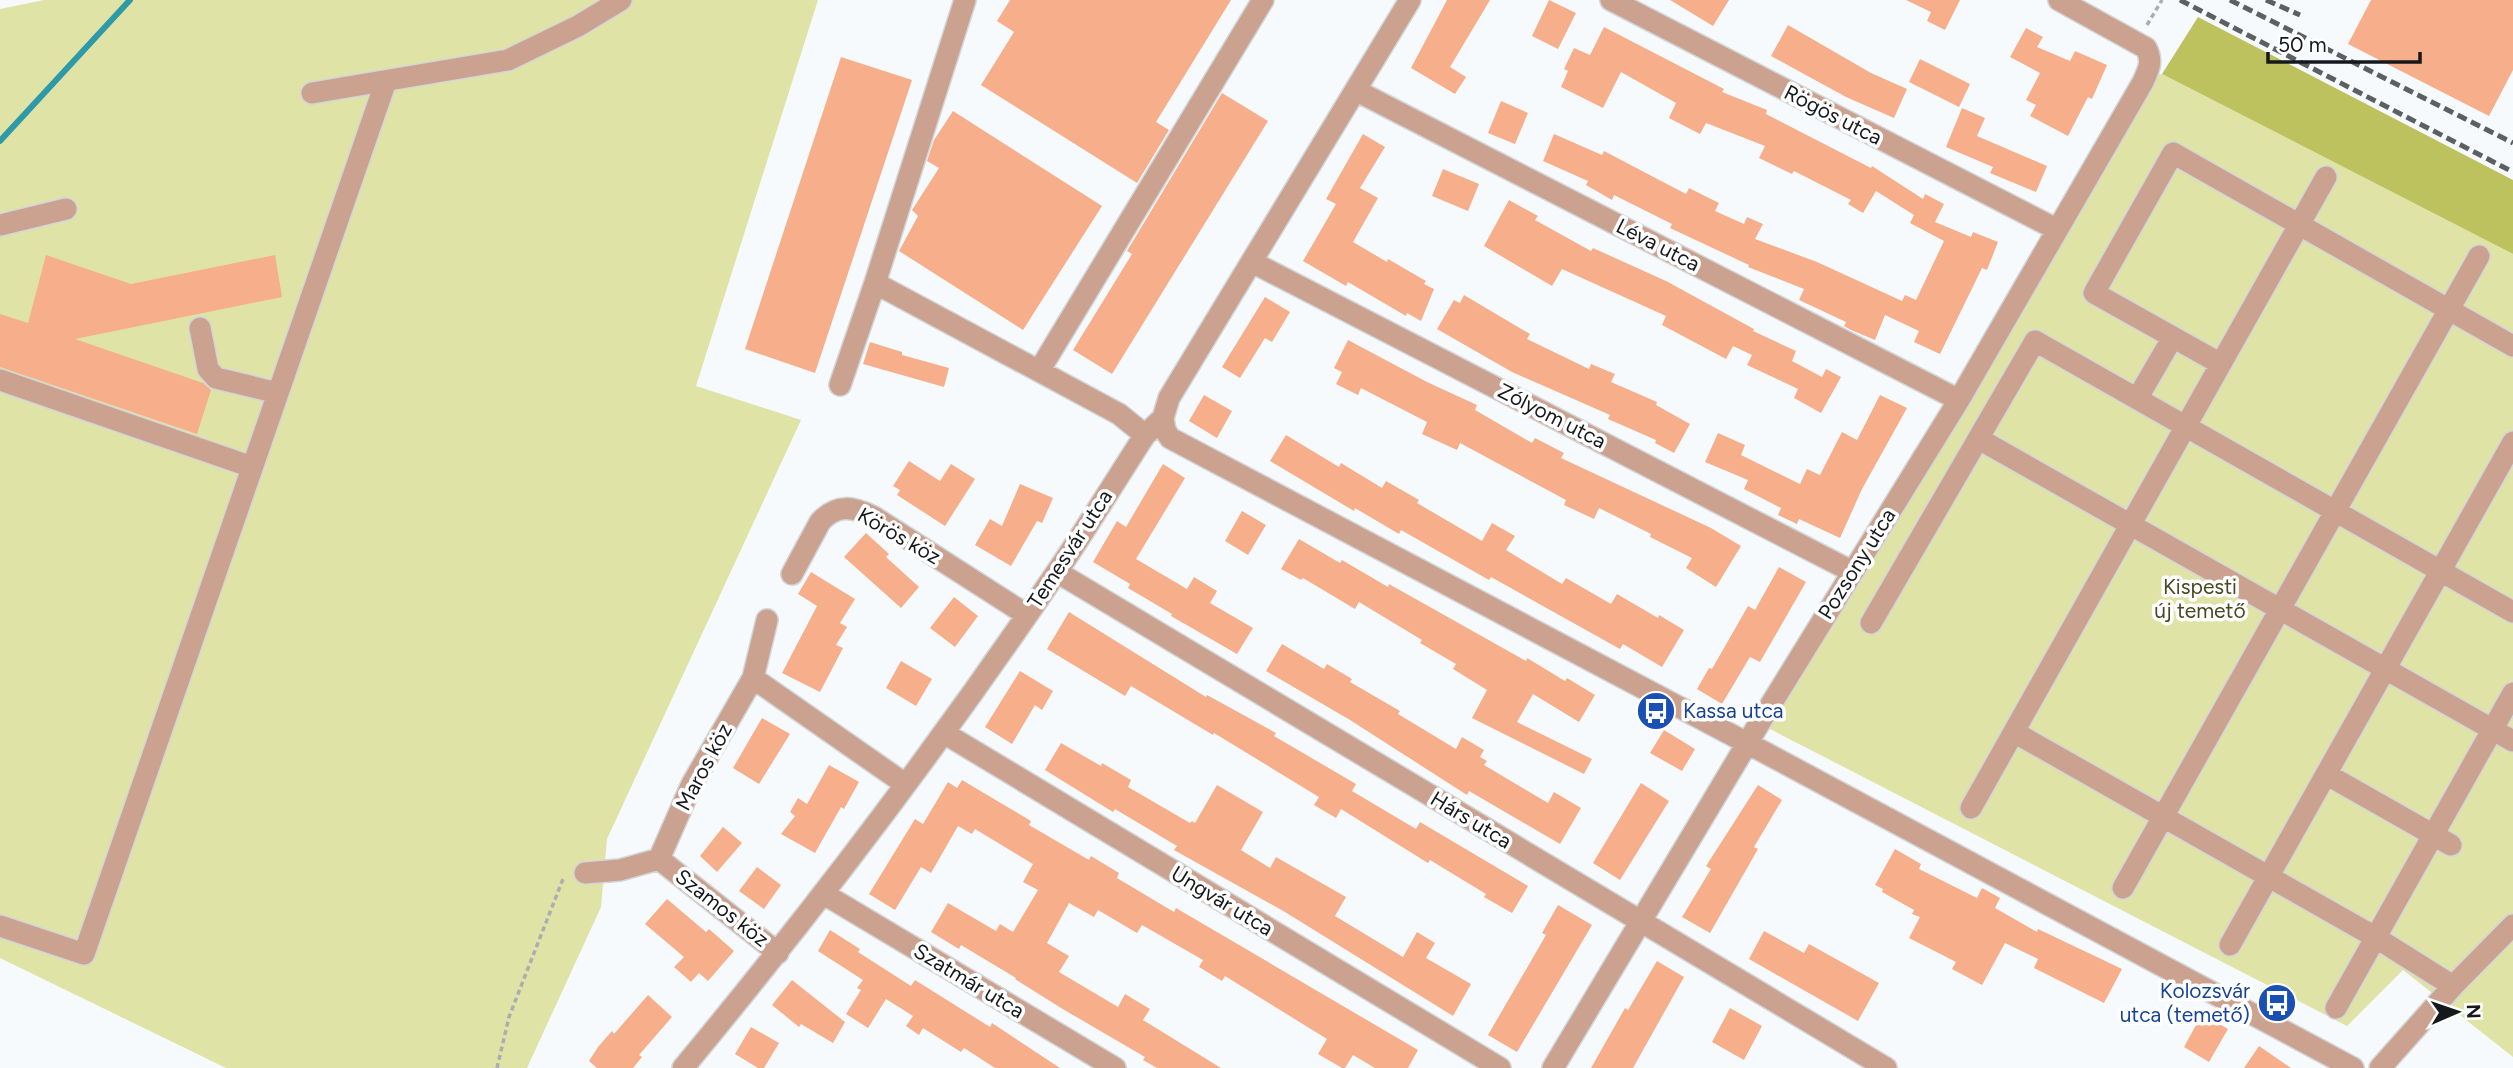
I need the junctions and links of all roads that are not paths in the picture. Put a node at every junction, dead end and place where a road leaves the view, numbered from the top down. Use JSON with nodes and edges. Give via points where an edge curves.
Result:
{"nodes":[{"id":1,"x":621,"y":0,"type":"edge"},
{"id":2,"x":965,"y":0,"type":"edge"},
{"id":3,"x":1263,"y":0,"type":"edge"},
{"id":4,"x":1410,"y":0,"type":"edge"},
{"id":5,"x":1611,"y":0,"type":"edge"},
{"id":6,"x":2059,"y":0,"type":"edge"},
{"id":7,"x":386,"y":81,"type":"junction"},
{"id":8,"x":1357,"y":91,"type":"junction"},
{"id":9,"x":312,"y":93,"type":"dead end"},
{"id":10,"x":2326,"y":177,"type":"dead end"},
{"id":11,"x":66,"y":209,"type":"dead end"},
{"id":12,"x":0,"y":225,"type":"edge"},
{"id":13,"x":2300,"y":225,"type":"junction"},
{"id":14,"x":2056,"y":229,"type":"junction"},
{"id":15,"x":2479,"y":256,"type":"dead end"},
{"id":16,"x":1252,"y":261,"type":"junction"},
{"id":17,"x":875,"y":283,"type":"junction"},
{"id":18,"x":2448,"y":309,"type":"junction"},
{"id":19,"x":200,"y":328,"type":"dead end"},
{"id":20,"x":2172,"y":337,"type":"junction"},
{"id":21,"x":2513,"y":346,"type":"edge"},
{"id":22,"x":2221,"y":364,"type":"junction"},
{"id":23,"x":1039,"y":372,"type":"junction"},
{"id":24,"x":0,"y":380,"type":"edge"},
{"id":25,"x":840,"y":385,"type":"dead end"},
{"id":26,"x":278,"y":393,"type":"junction"},
{"id":27,"x":2137,"y":399,"type":"junction"},
{"id":28,"x":1959,"y":400,"type":"junction"},
{"id":29,"x":1163,"y":418,"type":"junction"},
{"id":30,"x":2185,"y":427,"type":"junction"},
{"id":31,"x":1145,"y":435,"type":"junction"},
{"id":32,"x":1979,"y":439,"type":"junction"},
{"id":33,"x":2513,"y":442,"type":"edge"},
{"id":34,"x":252,"y":467,"type":"junction"},
{"id":35,"x":2335,"y":511,"type":"junction"},
{"id":36,"x":2130,"y":524,"type":"junction"},
{"id":37,"x":2440,"y":571,"type":"junction"},
{"id":38,"x":1057,"y":572,"type":"junction"},
{"id":39,"x":1853,"y":572,"type":"junction"},
{"id":40,"x":792,"y":574,"type":"dead end"},
{"id":41,"x":2280,"y":609,"type":"junction"},
{"id":42,"x":2513,"y":612,"type":"edge"},
{"id":43,"x":1027,"y":615,"type":"junction"},
{"id":44,"x":768,"y":620,"type":"dead end"},
{"id":45,"x":1871,"y":622,"type":"dead end"},
{"id":46,"x":2385,"y":669,"type":"junction"},
{"id":47,"x":753,"y":678,"type":"junction"},
{"id":48,"x":2513,"y":692,"type":"edge"},
{"id":49,"x":2492,"y":729,"type":"junction"},
{"id":50,"x":2014,"y":732,"type":"junction"},
{"id":51,"x":944,"y":733,"type":"junction"},
{"id":52,"x":2513,"y":741,"type":"edge"},
{"id":53,"x":1747,"y":743,"type":"junction"},
{"id":54,"x":2326,"y":774,"type":"junction"},
{"id":55,"x":905,"y":784,"type":"junction"},
{"id":56,"x":1971,"y":808,"type":"dead end"},
{"id":57,"x":2163,"y":816,"type":"junction"},
{"id":58,"x":2442,"y":839,"type":"junction"},
{"id":59,"x":659,"y":859,"type":"junction"},
{"id":60,"x":585,"y":873,"type":"road end"},
{"id":61,"x":2268,"y":876,"type":"junction"},
{"id":62,"x":2123,"y":888,"type":"dead end"},
{"id":63,"x":824,"y":894,"type":"junction"},
{"id":64,"x":1641,"y":922,"type":"junction"},
{"id":65,"x":2513,"y":925,"type":"edge"},
{"id":66,"x":0,"y":926,"type":"edge"},
{"id":67,"x":2375,"y":937,"type":"junction"},
{"id":68,"x":2230,"y":945,"type":"dead end"},
{"id":69,"x":778,"y":953,"type":"junction"},
{"id":70,"x":2453,"y":986,"type":"junction"},
{"id":71,"x":2336,"y":1007,"type":"dead end"},
{"id":72,"x":694,"y":1065,"type":"edge"},
{"id":73,"x":1115,"y":1068,"type":"edge"},
{"id":74,"x":1500,"y":1068,"type":"edge"},
{"id":75,"x":1553,"y":1068,"type":"edge"},
{"id":76,"x":1886,"y":1068,"type":"edge"},
{"id":77,"x":2353,"y":1068,"type":"edge"},
{"id":78,"x":2380,"y":1068,"type":"edge"}],
"edges":[{"from":1,"to":7,"type":"street","via":[[508,60]]},
{"from":2,"to":17,"type":"street"},
{"from":3,"to":23,"type":"street"},
{"from":4,"to":8,"type":"street","name":"Temesvár utca"},
{"from":5,"to":14,"type":"street","name":"Rögös utca"},
{"from":6,"to":14,"type":"street","name":"Pozsony utca","via":[[2144,49],[2150,65]]},
{"from":7,"to":9,"type":"street"},
{"from":7,"to":26,"type":"street"},
{"from":8,"to":16,"type":"street","name":"Temesvár utca"},
{"from":8,"to":28,"type":"street","name":"Léva utca"},
{"from":10,"to":13,"type":"street"},
{"from":11,"to":12,"type":"street"},
{"from":13,"to":18,"type":"street"},
{"from":13,"to":20,"type":"street","via":[[2173,153],[2094,293]]},
{"from":13,"to":22,"type":"street"},
{"from":14,"to":28,"type":"street","name":"Pozsony utca"},
{"from":15,"to":18,"type":"street"},
{"from":16,"to":29,"type":"street","name":"Temesvár utca","via":[[1169,398]]},
{"from":16,"to":39,"type":"street","name":"Zólyom utca"},
{"from":17,"to":23,"type":"street"},
{"from":17,"to":25,"type":"street"},
{"from":18,"to":21,"type":"street"},
{"from":18,"to":35,"type":"street"},
{"from":19,"to":26,"type":"street","via":[[208,369],[216,378]]},
{"from":20,"to":22,"type":"street"},
{"from":20,"to":27,"type":"street"},
{"from":22,"to":30,"type":"street"},
{"from":23,"to":31,"type":"street","via":[[1119,414]]},
{"from":24,"to":34,"type":"street"},
{"from":26,"to":34,"type":"street"},
{"from":27,"to":30,"type":"street"},
{"from":27,"to":32,"type":"street","via":[[2035,341]]},
{"from":28,"to":39,"type":"street","name":"Pozsony utca"},
{"from":29,"to":31,"type":"street","name":"Temesvár utca"},
{"from":29,"to":53,"type":"street","via":[[1170,438]]},
{"from":30,"to":35,"type":"street"},
{"from":30,"to":36,"type":"street"},
{"from":31,"to":38,"type":"street","name":"Temesvár utca"},
{"from":32,"to":36,"type":"street"},
{"from":32,"to":45,"type":"street"},
{"from":33,"to":37,"type":"street"},
{"from":34,"to":66,"type":"street","via":[[84,954]]},
{"from":35,"to":37,"type":"street"},
{"from":35,"to":41,"type":"street"},
{"from":36,"to":41,"type":"street"},
{"from":36,"to":50,"type":"street"},
{"from":37,"to":42,"type":"street"},
{"from":37,"to":46,"type":"street"},
{"from":38,"to":43,"type":"street","name":"Temesvár utca"},
{"from":38,"to":64,"type":"street","name":"Hárs utca"},
{"from":39,"to":53,"type":"street","name":"Pozsony utca"},
{"from":40,"to":43,"type":"street","name":"Körös köz","via":[[826,515],[856,508]]},
{"from":41,"to":46,"type":"street"},
{"from":41,"to":57,"type":"street"},
{"from":43,"to":51,"type":"street","name":"Temesvár utca"},
{"from":44,"to":47,"type":"street","name":"Maros köz"},
{"from":46,"to":49,"type":"street"},
{"from":46,"to":54,"type":"street"},
{"from":47,"to":55,"type":"street"},
{"from":47,"to":59,"type":"street","name":"Maros köz","via":[[692,784]]},
{"from":48,"to":49,"type":"street"},
{"from":49,"to":52,"type":"street"},
{"from":49,"to":58,"type":"street"},
{"from":50,"to":56,"type":"street"},
{"from":50,"to":57,"type":"street"},
{"from":51,"to":55,"type":"street","name":"Temesvár utca"},
{"from":51,"to":74,"type":"street","name":"Ungvár utca"},
{"from":53,"to":64,"type":"street","name":"Pozsony utca"},
{"from":53,"to":77,"type":"street"},
{"from":54,"to":58,"type":"street"},
{"from":54,"to":61,"type":"street"},
{"from":55,"to":63,"type":"street","name":"Temesvár utca"},
{"from":57,"to":61,"type":"street"},
{"from":57,"to":62,"type":"street"},
{"from":58,"to":67,"type":"street"},
{"from":59,"to":60,"type":"street","name":"Szamos köz","via":[[620,870]]},
{"from":59,"to":69,"type":"street","name":"Szamos köz"},
{"from":61,"to":67,"type":"street"},
{"from":61,"to":68,"type":"street"},
{"from":63,"to":69,"type":"street","name":"Temesvár utca"},
{"from":63,"to":73,"type":"street","name":"Szatmár utca"},
{"from":64,"to":75,"type":"street","name":"Pozsony utca"},
{"from":64,"to":76,"type":"street","name":"Hárs utca"},
{"from":65,"to":70,"type":"street"},
{"from":67,"to":70,"type":"street"},
{"from":67,"to":71,"type":"street"},
{"from":69,"to":72,"type":"street","name":"Temesvár utca"},
{"from":70,"to":78,"type":"street"}]}
